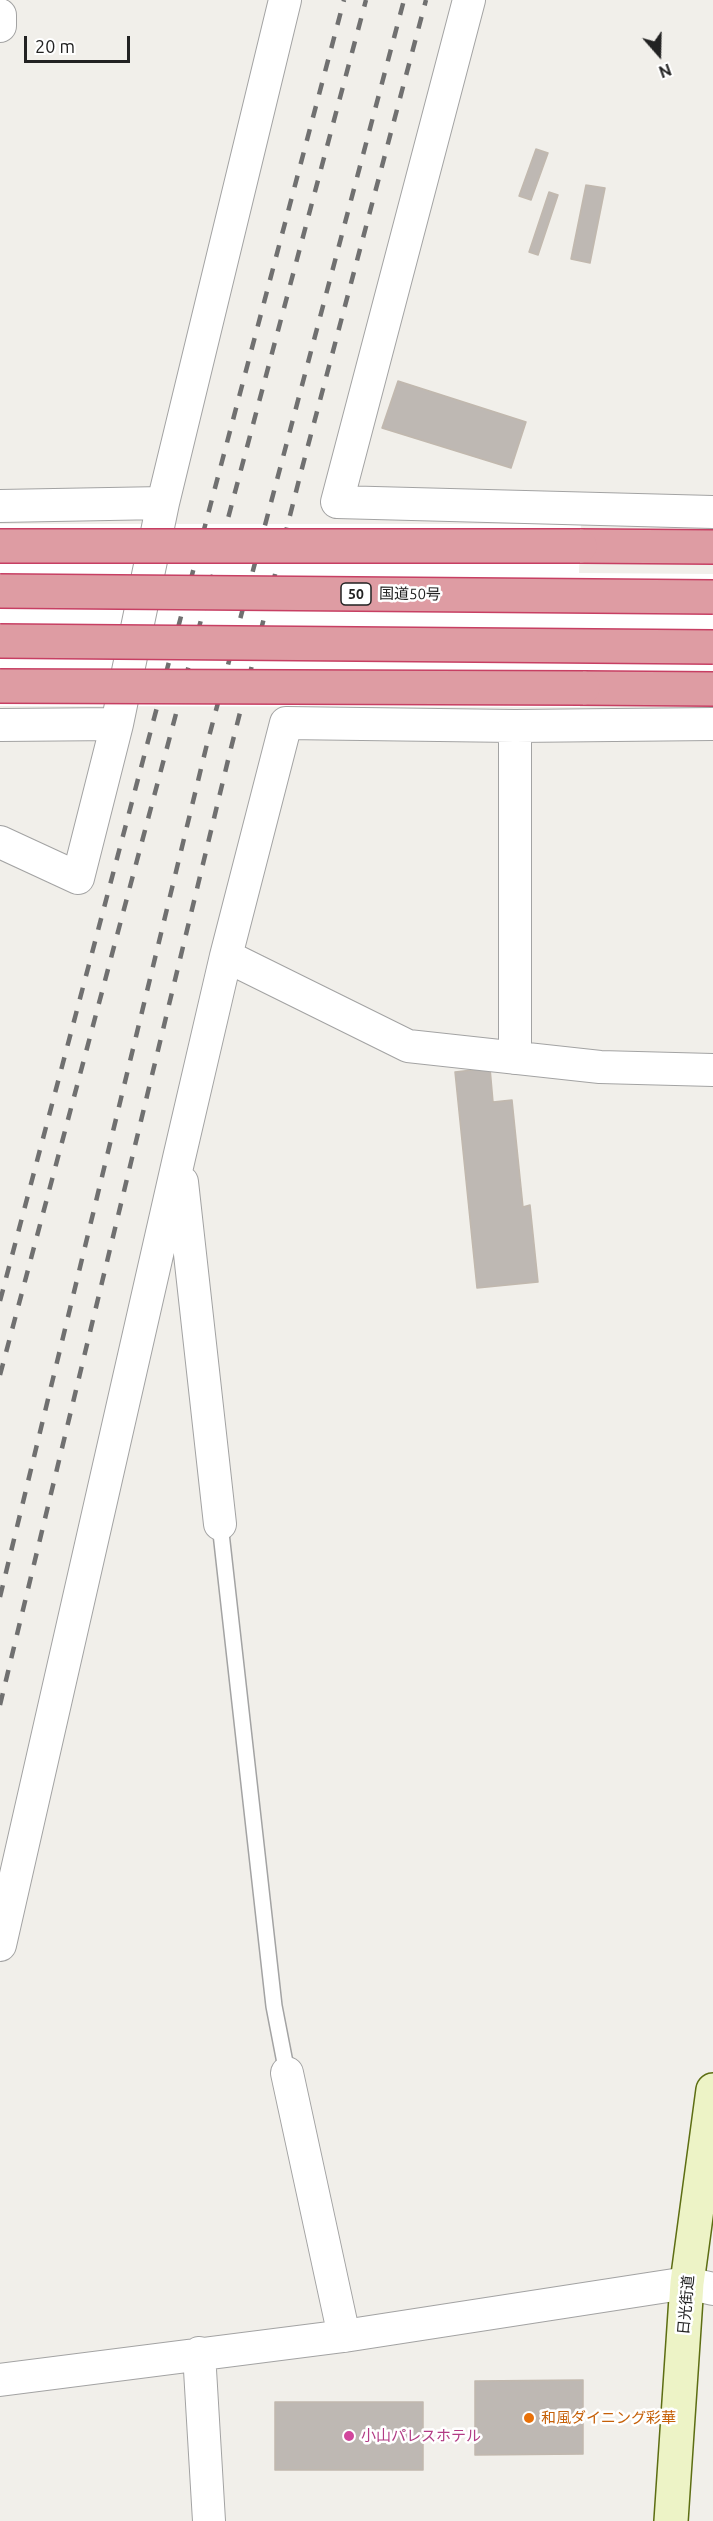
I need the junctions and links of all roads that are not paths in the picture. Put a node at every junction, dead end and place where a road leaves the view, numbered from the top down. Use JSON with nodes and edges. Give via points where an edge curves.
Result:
{"nodes":[{"id":1,"x":285,"y":0,"type":"edge"},
{"id":2,"x":469,"y":0,"type":"edge"},
{"id":3,"x":163,"y":503,"type":"junction"},
{"id":4,"x":0,"y":506,"type":"edge"},
{"id":5,"x":713,"y":512,"type":"edge"},
{"id":6,"x":0,"y":546,"type":"edge"},
{"id":7,"x":713,"y":547,"type":"edge"},
{"id":8,"x":0,"y":591,"type":"edge"},
{"id":9,"x":713,"y":597,"type":"edge"},
{"id":10,"x":0,"y":641,"type":"edge"},
{"id":11,"x":713,"y":647,"type":"edge"},
{"id":12,"x":0,"y":686,"type":"edge"},
{"id":13,"x":713,"y":689,"type":"edge"},
{"id":14,"x":117,"y":724,"type":"junction"},
{"id":15,"x":713,"y":724,"type":"edge"},
{"id":16,"x":0,"y":725,"type":"edge"},
{"id":17,"x":515,"y":726,"type":"junction"},
{"id":18,"x":0,"y":843,"type":"edge"},
{"id":19,"x":226,"y":956,"type":"junction"},
{"id":20,"x":515,"y":1058,"type":"junction"},
{"id":21,"x":713,"y":1070,"type":"edge"},
{"id":22,"x":179,"y":1158,"type":"junction"},
{"id":23,"x":220,"y":1524,"type":"joint"},
{"id":24,"x":0,"y":1945,"type":"edge"},
{"id":25,"x":287,"y":2073,"type":"joint"},
{"id":26,"x":713,"y":2090,"type":"edge"},
{"id":27,"x":700,"y":2286,"type":"edge"},
{"id":28,"x":344,"y":2336,"type":"junction"},
{"id":29,"x":199,"y":2353,"type":"junction"},
{"id":30,"x":0,"y":2380,"type":"edge"},
{"id":31,"x":209,"y":2521,"type":"edge"},
{"id":32,"x":671,"y":2521,"type":"edge"}],
"edges":[{"from":1,"to":3,"type":"street"},
{"from":2,"to":5,"type":"street","via":[[337,502]]},
{"from":3,"to":4,"type":"street"},
{"from":3,"to":14,"type":"street"},
{"from":6,"to":7,"type":"highway","bridge":true},
{"from":8,"to":9,"type":"highway","name":"国道50号","number":"50","bridge":true},
{"from":10,"to":11,"type":"highway","bridge":true},
{"from":12,"to":13,"type":"highway","bridge":true},
{"from":14,"to":16,"type":"street"},
{"from":14,"to":18,"type":"street","via":[[78,878]]},
{"from":15,"to":17,"type":"street"},
{"from":17,"to":19,"type":"street","via":[[285,723]]},
{"from":17,"to":20,"type":"street"},
{"from":19,"to":20,"type":"street","via":[[408,1046]]},
{"from":19,"to":22,"type":"street"},
{"from":20,"to":21,"type":"street","via":[[600,1067]]},
{"from":22,"to":23,"type":"street"},
{"from":22,"to":24,"type":"street"},
{"from":23,"to":25,"type":"lane","via":[[274,2006]]},
{"from":25,"to":28,"type":"street"},
{"from":26,"to":27,"type":"main road","name":"日光街道"},
{"from":27,"to":28,"type":"street"},
{"from":27,"to":32,"type":"main road","name":"日光街道"},
{"from":28,"to":29,"type":"street"},
{"from":29,"to":30,"type":"street"},
{"from":29,"to":31,"type":"street"}]}
